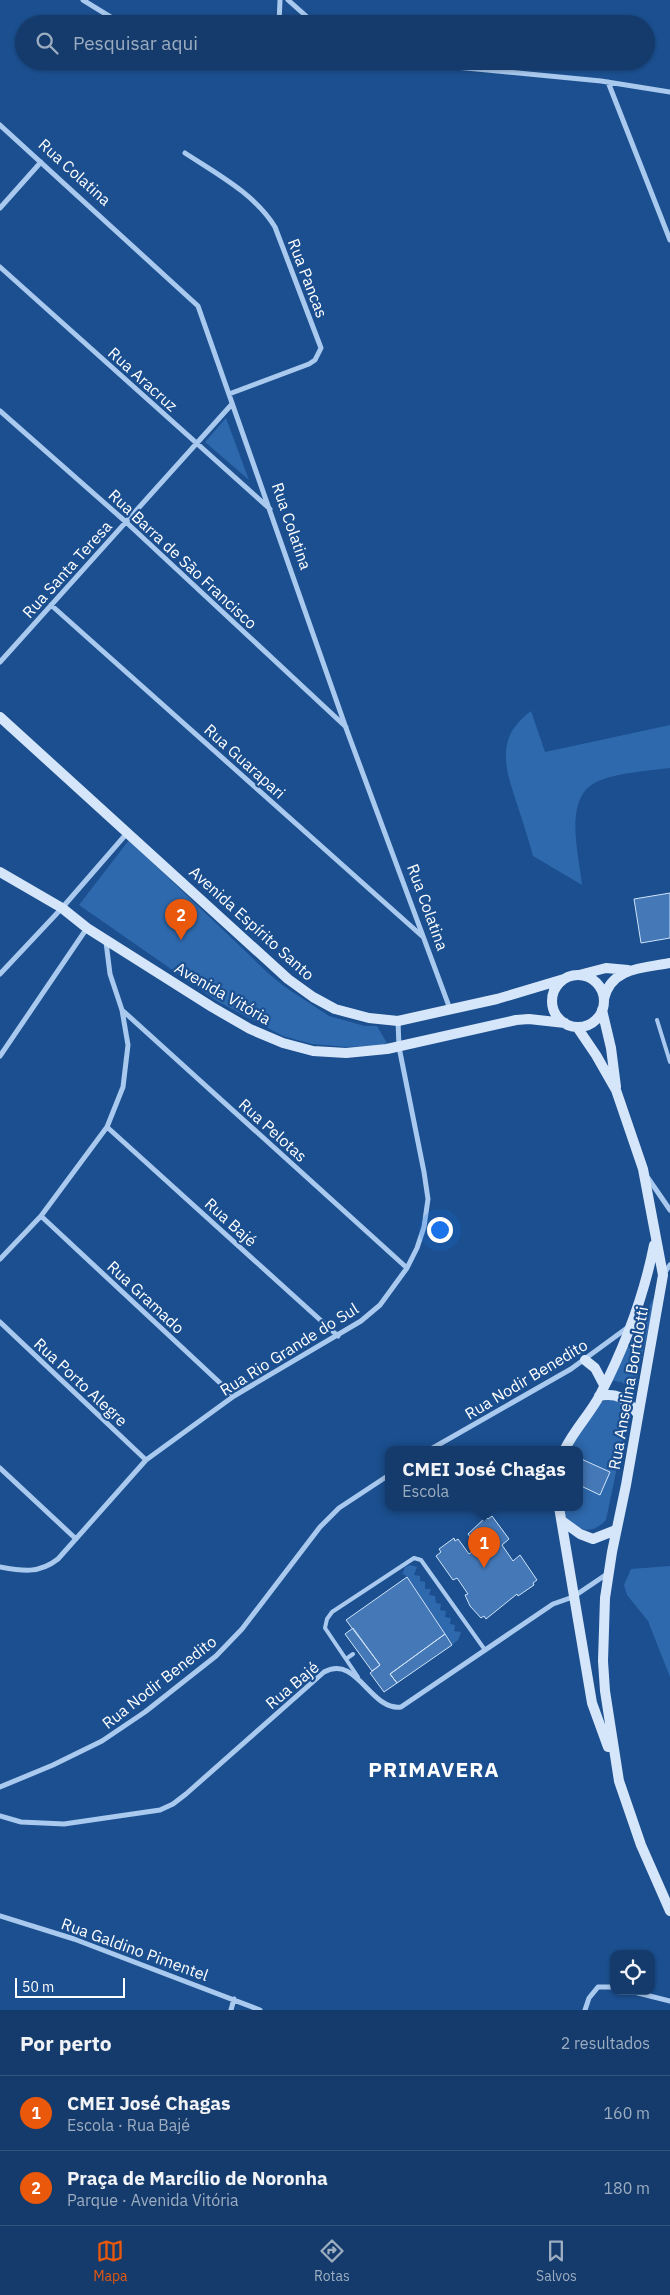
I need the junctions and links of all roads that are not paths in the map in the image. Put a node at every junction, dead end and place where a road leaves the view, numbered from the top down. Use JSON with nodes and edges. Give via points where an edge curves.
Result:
{"nodes":[{"id":1,"x":83,"y":0,"type":"edge"},
{"id":2,"x":280,"y":0,"type":"edge"},
{"id":3,"x":288,"y":0,"type":"edge"},
{"id":4,"x":107,"y":15,"type":"edge"},
{"id":5,"x":279,"y":15,"type":"edge"},
{"id":6,"x":305,"y":15,"type":"edge"},
{"id":7,"x":486,"y":70,"type":"edge"},
{"id":8,"x":608,"y":82,"type":"junction"},
{"id":9,"x":670,"y":92,"type":"edge"},
{"id":10,"x":0,"y":125,"type":"edge"},
{"id":11,"x":185,"y":153,"type":"dead end"},
{"id":12,"x":41,"y":162,"type":"junction"},
{"id":13,"x":0,"y":208,"type":"edge"},
{"id":14,"x":670,"y":238,"type":"edge"},
{"id":15,"x":0,"y":267,"type":"edge"},
{"id":16,"x":229,"y":394,"type":"junction"},
{"id":17,"x":232,"y":404,"type":"junction"},
{"id":18,"x":0,"y":411,"type":"edge"},
{"id":19,"x":196,"y":444,"type":"junction"},
{"id":20,"x":270,"y":510,"type":"junction"},
{"id":21,"x":126,"y":522,"type":"junction"},
{"id":22,"x":51,"y":605,"type":"junction"},
{"id":23,"x":0,"y":662,"type":"edge"},
{"id":24,"x":0,"y":716,"type":"edge"},
{"id":25,"x":346,"y":728,"type":"junction"},
{"id":26,"x":128,"y":832,"type":"junction"},
{"id":27,"x":0,"y":872,"type":"edge"},
{"id":28,"x":62,"y":908,"type":"junction"},
{"id":29,"x":87,"y":928,"type":"junction"},
{"id":30,"x":422,"y":936,"type":"junction"},
{"id":31,"x":106,"y":938,"type":"junction"},
{"id":32,"x":670,"y":963,"type":"edge"},
{"id":33,"x":629,"y":970,"type":"junction"},
{"id":34,"x":0,"y":974,"type":"edge"},
{"id":35,"x":576,"y":976,"type":"junction"},
{"id":36,"x":564,"y":979,"type":"junction"},
{"id":37,"x":603,"y":1005,"type":"junction"},
{"id":38,"x":450,"y":1009,"type":"junction"},
{"id":39,"x":122,"y":1010,"type":"junction"},
{"id":40,"x":656,"y":1020,"type":"dead end"},
{"id":41,"x":398,"y":1021,"type":"junction"},
{"id":42,"x":565,"y":1023,"type":"junction"},
{"id":43,"x":576,"y":1027,"type":"junction"},
{"id":44,"x":399,"y":1047,"type":"junction"},
{"id":45,"x":0,"y":1056,"type":"edge"},
{"id":46,"x":670,"y":1062,"type":"edge"},
{"id":47,"x":616,"y":1090,"type":"junction"},
{"id":48,"x":106,"y":1127,"type":"junction"},
{"id":49,"x":643,"y":1169,"type":"junction"},
{"id":50,"x":670,"y":1210,"type":"edge"},
{"id":51,"x":41,"y":1216,"type":"junction"},
{"id":52,"x":655,"y":1241,"type":"junction"},
{"id":53,"x":0,"y":1259,"type":"edge"},
{"id":54,"x":670,"y":1265,"type":"edge"},
{"id":55,"x":407,"y":1268,"type":"junction"},
{"id":56,"x":663,"y":1275,"type":"junction"},
{"id":57,"x":0,"y":1322,"type":"edge"},
{"id":58,"x":630,"y":1326,"type":"junction"},
{"id":59,"x":338,"y":1336,"type":"junction"},
{"id":60,"x":585,"y":1360,"type":"junction"},
{"id":61,"x":604,"y":1385,"type":"junction"},
{"id":62,"x":234,"y":1396,"type":"junction"},
{"id":63,"x":599,"y":1396,"type":"junction"},
{"id":64,"x":637,"y":1413,"type":"junction"},
{"id":65,"x":436,"y":1446,"type":"edge"},
{"id":66,"x":567,"y":1446,"type":"edge"},
{"id":67,"x":146,"y":1460,"type":"junction"},
{"id":68,"x":0,"y":1468,"type":"edge"},
{"id":69,"x":385,"y":1478,"type":"edge"},
{"id":70,"x":560,"y":1511,"type":"edge"},
{"id":71,"x":562,"y":1521,"type":"junction"},
{"id":72,"x":616,"y":1530,"type":"junction"},
{"id":73,"x":76,"y":1539,"type":"junction"},
{"id":74,"x":0,"y":1567,"type":"edge"},
{"id":75,"x":610,"y":1573,"type":"junction"},
{"id":76,"x":574,"y":1597,"type":"junction"},
{"id":77,"x":486,"y":1650,"type":"junction"},
{"id":78,"x":353,"y":1654,"type":"dead end"},
{"id":79,"x":346,"y":1659,"type":"junction"},
{"id":80,"x":359,"y":1679,"type":"junction"},
{"id":81,"x":615,"y":1766,"type":"junction"},
{"id":82,"x":0,"y":1787,"type":"edge"},
{"id":83,"x":0,"y":1816,"type":"edge"},
{"id":84,"x":670,"y":1911,"type":"edge"},
{"id":85,"x":0,"y":1916,"type":"edge"},
{"id":86,"x":610,"y":1987,"type":"edge"},
{"id":87,"x":646,"y":1995,"type":"edge"},
{"id":88,"x":234,"y":1999,"type":"junction"},
{"id":89,"x":670,"y":2001,"type":"edge"},
{"id":90,"x":231,"y":2010,"type":"edge"},
{"id":91,"x":260,"y":2010,"type":"edge"},
{"id":92,"x":585,"y":2010,"type":"edge"}],
"edges":[{"from":1,"to":4,"type":"street"},
{"from":2,"to":5,"type":"street"},
{"from":3,"to":6,"type":"street"},
{"from":7,"to":8,"type":"street"},
{"from":8,"to":9,"type":"street"},
{"from":8,"to":14,"type":"street"},
{"from":10,"to":12,"type":"street","name":"Rua Colatina"},
{"from":11,"to":16,"type":"street","name":"Rua Pancas","via":[[234,185],[267,214],[275,227],[321,348],[309,364]]},
{"from":12,"to":13,"type":"street"},
{"from":12,"to":16,"type":"street","name":"Rua Colatina","via":[[193,300],[202,314]]},
{"from":15,"to":19,"type":"street","name":"Rua Aracruz"},
{"from":16,"to":17,"type":"street","name":"Rua Colatina"},
{"from":17,"to":19,"type":"street","name":"Rua Santa Teresa"},
{"from":17,"to":20,"type":"street","name":"Rua Colatina"},
{"from":18,"to":21,"type":"street","name":"Rua Barra de São Francisco"},
{"from":19,"to":20,"type":"street","name":"Rua Aracruz"},
{"from":19,"to":21,"type":"street","name":"Rua Santa Teresa"},
{"from":20,"to":25,"type":"street","name":"Rua Colatina"},
{"from":21,"to":22,"type":"street","name":"Rua Santa Teresa"},
{"from":21,"to":25,"type":"street","name":"Rua Barra de São Francisco"},
{"from":22,"to":23,"type":"street","name":"Rua Santa Teresa"},
{"from":22,"to":30,"type":"street","name":"Rua Guarapari"},
{"from":24,"to":26,"type":"street","name":"Avenida Espírito Santo"},
{"from":25,"to":30,"type":"street","name":"Rua Colatina"},
{"from":26,"to":28,"type":"street"},
{"from":26,"to":41,"type":"street","name":"Avenida Espírito Santo","via":[[288,979],[313,997],[335,1009]]},
{"from":27,"to":28,"type":"street","name":"Avenida Vitória"},
{"from":28,"to":29,"type":"street","name":"Avenida Vitória"},
{"from":28,"to":34,"type":"street"},
{"from":29,"to":31,"type":"street","name":"Avenida Vitória"},
{"from":29,"to":45,"type":"street"},
{"from":30,"to":38,"type":"street","name":"Rua Colatina"},
{"from":31,"to":39,"type":"street","via":[[110,974]]},
{"from":31,"to":44,"type":"street","name":"Avenida Vitória","via":[[250,1030],[283,1043],[346,1053]]},
{"from":32,"to":33,"type":"street"},
{"from":33,"to":35,"type":"street","via":[[606,968]]},
{"from":33,"to":37,"type":"street","via":[[611,982]]},
{"from":35,"to":36,"type":"street"},
{"from":35,"to":37,"type":"street","via":[[594,981],[601,989]]},
{"from":36,"to":38,"type":"street","name":"Avenida Espírito Santo"},
{"from":36,"to":42,"type":"street","via":[[552,997],[553,1008]]},
{"from":37,"to":43,"type":"street","via":[[596,1020],[587,1026]]},
{"from":37,"to":47,"type":"street"},
{"from":38,"to":41,"type":"street","name":"Avenida Espírito Santo"},
{"from":39,"to":48,"type":"street","via":[[128,1045],[123,1087]]},
{"from":39,"to":55,"type":"street","name":"Rua Pelotas"},
{"from":40,"to":46,"type":"lane"},
{"from":41,"to":44,"type":"street"},
{"from":42,"to":43,"type":"street"},
{"from":42,"to":44,"type":"street","via":[[516,1020]]},
{"from":43,"to":47,"type":"street"},
{"from":44,"to":55,"type":"street","name":"Rua Rio Grande do Sul","via":[[428,1199],[424,1227]]},
{"from":47,"to":49,"type":"street"},
{"from":48,"to":51,"type":"street"},
{"from":48,"to":59,"type":"street","name":"Rua Bajé"},
{"from":49,"to":50,"type":"street"},
{"from":49,"to":52,"type":"street"},
{"from":51,"to":53,"type":"street"},
{"from":51,"to":62,"type":"street","name":"Rua Gramado"},
{"from":52,"to":56,"type":"street","name":"Rua Anselina Bortolotti"},
{"from":52,"to":58,"type":"street","name":"Rua Anselina Bortolotti","via":[[648,1276]]},
{"from":54,"to":56,"type":"street"},
{"from":55,"to":59,"type":"street","name":"Rua Rio Grande do Sul","via":[[380,1305]]},
{"from":56,"to":64,"type":"street","name":"Rua Anselina Bortolotti"},
{"from":57,"to":67,"type":"street","name":"Rua Porto Alegre"},
{"from":58,"to":60,"type":"street","name":"Rua Nodir Benedito"},
{"from":58,"to":61,"type":"street","name":"Rua Anselina Bortolotti"},
{"from":59,"to":62,"type":"street","name":"Rua Rio Grande do Sul"},
{"from":60,"to":61,"type":"street","via":[[595,1368]]},
{"from":60,"to":65,"type":"street","name":"Rua Nodir Benedito"},
{"from":61,"to":63,"type":"street","name":"Rua Anselina Bortolotti"},
{"from":62,"to":67,"type":"street","name":"Rua Rio Grande do Sul"},
{"from":63,"to":64,"type":"street","via":[[617,1394]]},
{"from":63,"to":66,"type":"street","name":"Rua Anselina Bortolotti"},
{"from":64,"to":72,"type":"street","name":"Rua Anselina Bortolotti"},
{"from":67,"to":73,"type":"street","name":"Rua Rio Grande do Sul"},
{"from":68,"to":73,"type":"street"},
{"from":69,"to":82,"type":"street","name":"Rua Nodir Benedito","via":[[339,1508],[320,1527],[242,1629],[216,1656],[102,1741],[53,1766]]},
{"from":70,"to":71,"type":"street","name":"Rua Anselina Bortolotti"},
{"from":71,"to":72,"type":"street","via":[[592,1539]]},
{"from":71,"to":76,"type":"street","name":"Rua Anselina Bortolotti"},
{"from":72,"to":75,"type":"street","name":"Rua Anselina Bortolotti"},
{"from":73,"to":74,"type":"street","name":"Rua Rio Grande do Sul","via":[[58,1559],[36,1571]]},
{"from":75,"to":76,"type":"street","name":"Rua Bajé"},
{"from":75,"to":81,"type":"street","name":"Rua Anselina Bortolotti","via":[[605,1598],[603,1661]]},
{"from":76,"to":77,"type":"street","name":"Rua Bajé","via":[[553,1604]]},
{"from":76,"to":81,"type":"street","name":"Rua Anselina Bortolotti","via":[[592,1702]]},
{"from":77,"to":79,"type":"lane","via":[[421,1560],[414,1558],[332,1612],[327,1619],[325,1628]]},
{"from":77,"to":80,"type":"street","name":"Rua Bajé","via":[[401,1708],[380,1702]]},
{"from":78,"to":79,"type":"lane"},
{"from":79,"to":80,"type":"lane"},
{"from":80,"to":83,"type":"street","name":"Rua Bajé","via":[[339,1668],[324,1672],[186,1794],[160,1810],[50,1824],[21,1822]]},
{"from":81,"to":84,"type":"street","name":"Rua Anselina Bortolotti","via":[[641,1845]]},
{"from":85,"to":88,"type":"street","name":"Rua Galdino Pimentel","via":[[74,1939]]},
{"from":86,"to":92,"type":"street","via":[[598,1987],[588,1998]]},
{"from":87,"to":89,"type":"street"},
{"from":88,"to":90,"type":"street"},
{"from":88,"to":91,"type":"street","name":"Rua Galdino Pimentel"}]}
